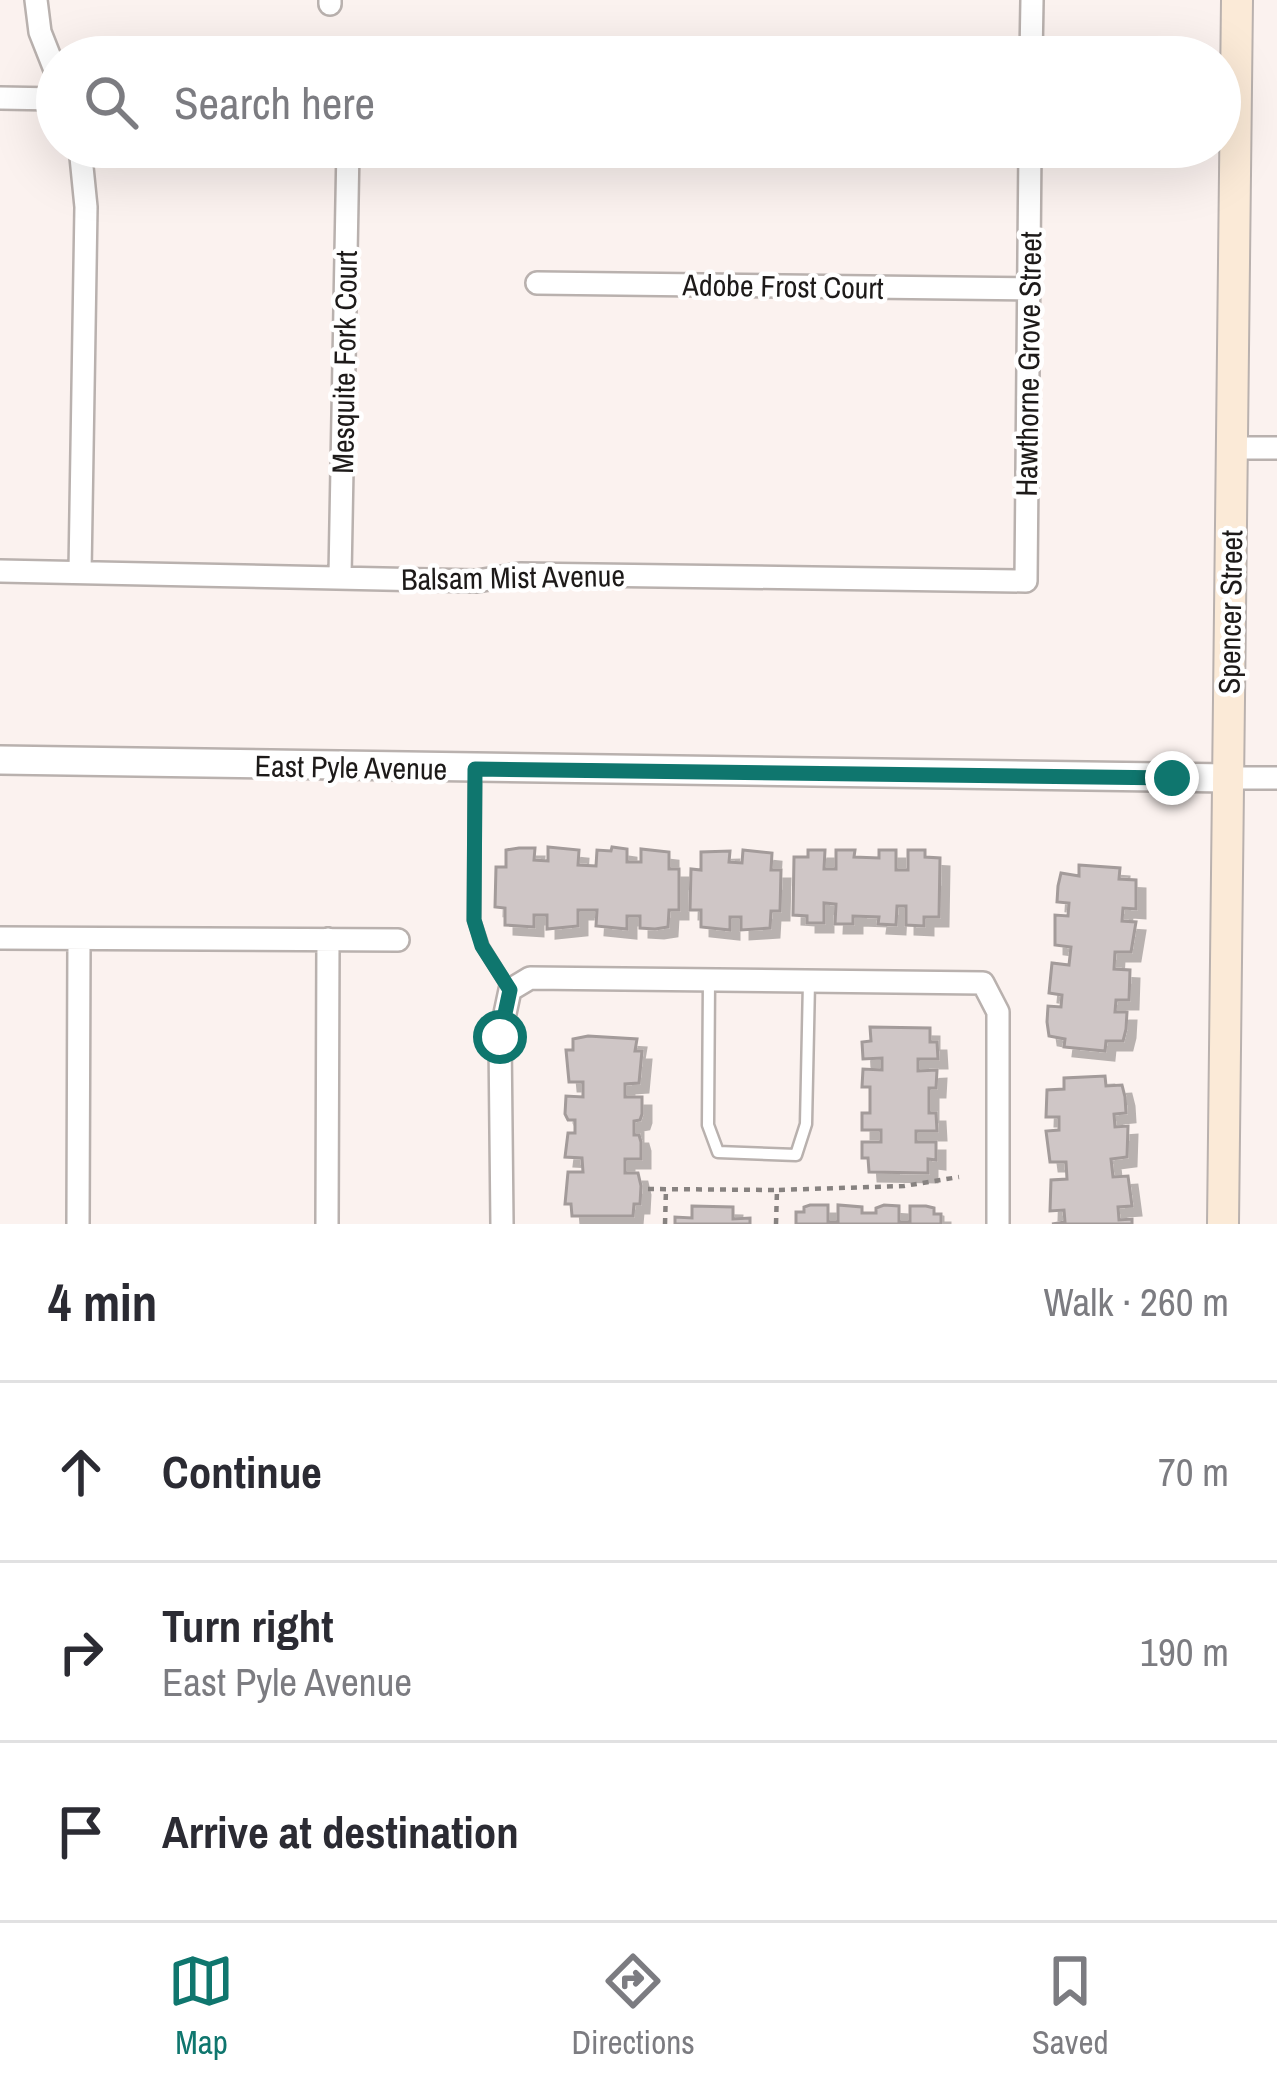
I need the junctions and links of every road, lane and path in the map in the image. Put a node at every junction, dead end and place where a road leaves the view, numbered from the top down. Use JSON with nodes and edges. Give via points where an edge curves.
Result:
{"nodes":[{"id":1,"x":36,"y":0,"type":"edge"},
{"id":2,"x":1032,"y":0,"type":"edge"},
{"id":3,"x":1237,"y":0,"type":"edge"},
{"id":4,"x":42,"y":36,"type":"edge"},
{"id":5,"x":1031,"y":36,"type":"edge"},
{"id":6,"x":1237,"y":36,"type":"edge"},
{"id":7,"x":0,"y":98,"type":"edge"},
{"id":8,"x":36,"y":99,"type":"edge"},
{"id":9,"x":82,"y":168,"type":"edge"},
{"id":10,"x":347,"y":168,"type":"edge"},
{"id":11,"x":1030,"y":168,"type":"edge"},
{"id":12,"x":1235,"y":168,"type":"edge"},
{"id":13,"x":537,"y":283,"type":"dead end"},
{"id":14,"x":1029,"y":289,"type":"junction"},
{"id":15,"x":1232,"y":448,"type":"junction"},
{"id":16,"x":1277,"y":448,"type":"edge"},
{"id":17,"x":0,"y":571,"type":"edge"},
{"id":18,"x":80,"y":572,"type":"junction"},
{"id":19,"x":340,"y":576,"type":"junction"},
{"id":20,"x":1026,"y":580,"type":"joint"},
{"id":21,"x":0,"y":760,"type":"edge"},
{"id":22,"x":475,"y":769,"type":"junction"},
{"id":23,"x":1228,"y":778,"type":"junction"},
{"id":24,"x":1277,"y":778,"type":"edge"},
{"id":25,"x":0,"y":938,"type":"edge"},
{"id":26,"x":328,"y":939,"type":"junction"},
{"id":27,"x":79,"y":940,"type":"junction"},
{"id":28,"x":398,"y":940,"type":"dead end"},
{"id":29,"x":709,"y":980,"type":"junction"},
{"id":30,"x":809,"y":982,"type":"junction"},
{"id":31,"x":510,"y":990,"type":"junction"},
{"id":32,"x":959,"y":1177,"type":"dead end"},
{"id":33,"x":648,"y":1189,"type":"dead end"},
{"id":34,"x":666,"y":1189,"type":"junction"},
{"id":35,"x":777,"y":1190,"type":"junction"},
{"id":36,"x":78,"y":1224,"type":"edge"},
{"id":37,"x":327,"y":1224,"type":"edge"},
{"id":38,"x":502,"y":1224,"type":"edge"},
{"id":39,"x":665,"y":1224,"type":"edge"},
{"id":40,"x":776,"y":1224,"type":"edge"},
{"id":41,"x":998,"y":1224,"type":"edge"},
{"id":42,"x":1223,"y":1224,"type":"edge"}],
"edges":[{"from":1,"to":4,"type":"street"},
{"from":2,"to":5,"type":"street"},
{"from":3,"to":6,"type":"main road","name":"Spencer Street"},
{"from":7,"to":8,"type":"street"},
{"from":9,"to":18,"type":"street"},
{"from":10,"to":19,"type":"street","name":"Mesquite Fork Court"},
{"from":11,"to":14,"type":"street","name":"Hawthorne Grove Street"},
{"from":12,"to":15,"type":"main road","name":"Spencer Street"},
{"from":13,"to":14,"type":"street","name":"Adobe Frost Court"},
{"from":14,"to":20,"type":"street","name":"Hawthorne Grove Street"},
{"from":15,"to":16,"type":"street"},
{"from":15,"to":23,"type":"main road","name":"Spencer Street"},
{"from":17,"to":18,"type":"street","name":"Balsam Mist Avenue"},
{"from":18,"to":19,"type":"street","name":"Balsam Mist Avenue"},
{"from":19,"to":20,"type":"street","name":"Balsam Mist Avenue"},
{"from":21,"to":22,"type":"street","name":"East Pyle Avenue"},
{"from":22,"to":23,"type":"street","name":"East Pyle Avenue"},
{"from":22,"to":31,"type":"lane","via":[[474,920]]},
{"from":23,"to":24,"type":"street","name":"East Pyle Avenue"},
{"from":23,"to":42,"type":"main road","name":"Spencer Street"},
{"from":25,"to":27,"type":"street"},
{"from":26,"to":27,"type":"street"},
{"from":26,"to":28,"type":"street"},
{"from":26,"to":37,"type":"street"},
{"from":27,"to":36,"type":"street"},
{"from":29,"to":30,"type":"street"},
{"from":29,"to":30,"type":"lane","via":[[708,1125],[718,1152],[796,1155],[806,1124]]},
{"from":29,"to":31,"type":"street","via":[[530,978]]},
{"from":30,"to":41,"type":"street","via":[[983,983],[998,1012]]},
{"from":31,"to":38,"type":"street","via":[[500,1037]]},
{"from":32,"to":35,"type":"path"},
{"from":33,"to":34,"type":"path"},
{"from":34,"to":35,"type":"path"},
{"from":34,"to":39,"type":"path"},
{"from":35,"to":40,"type":"path"}]}
